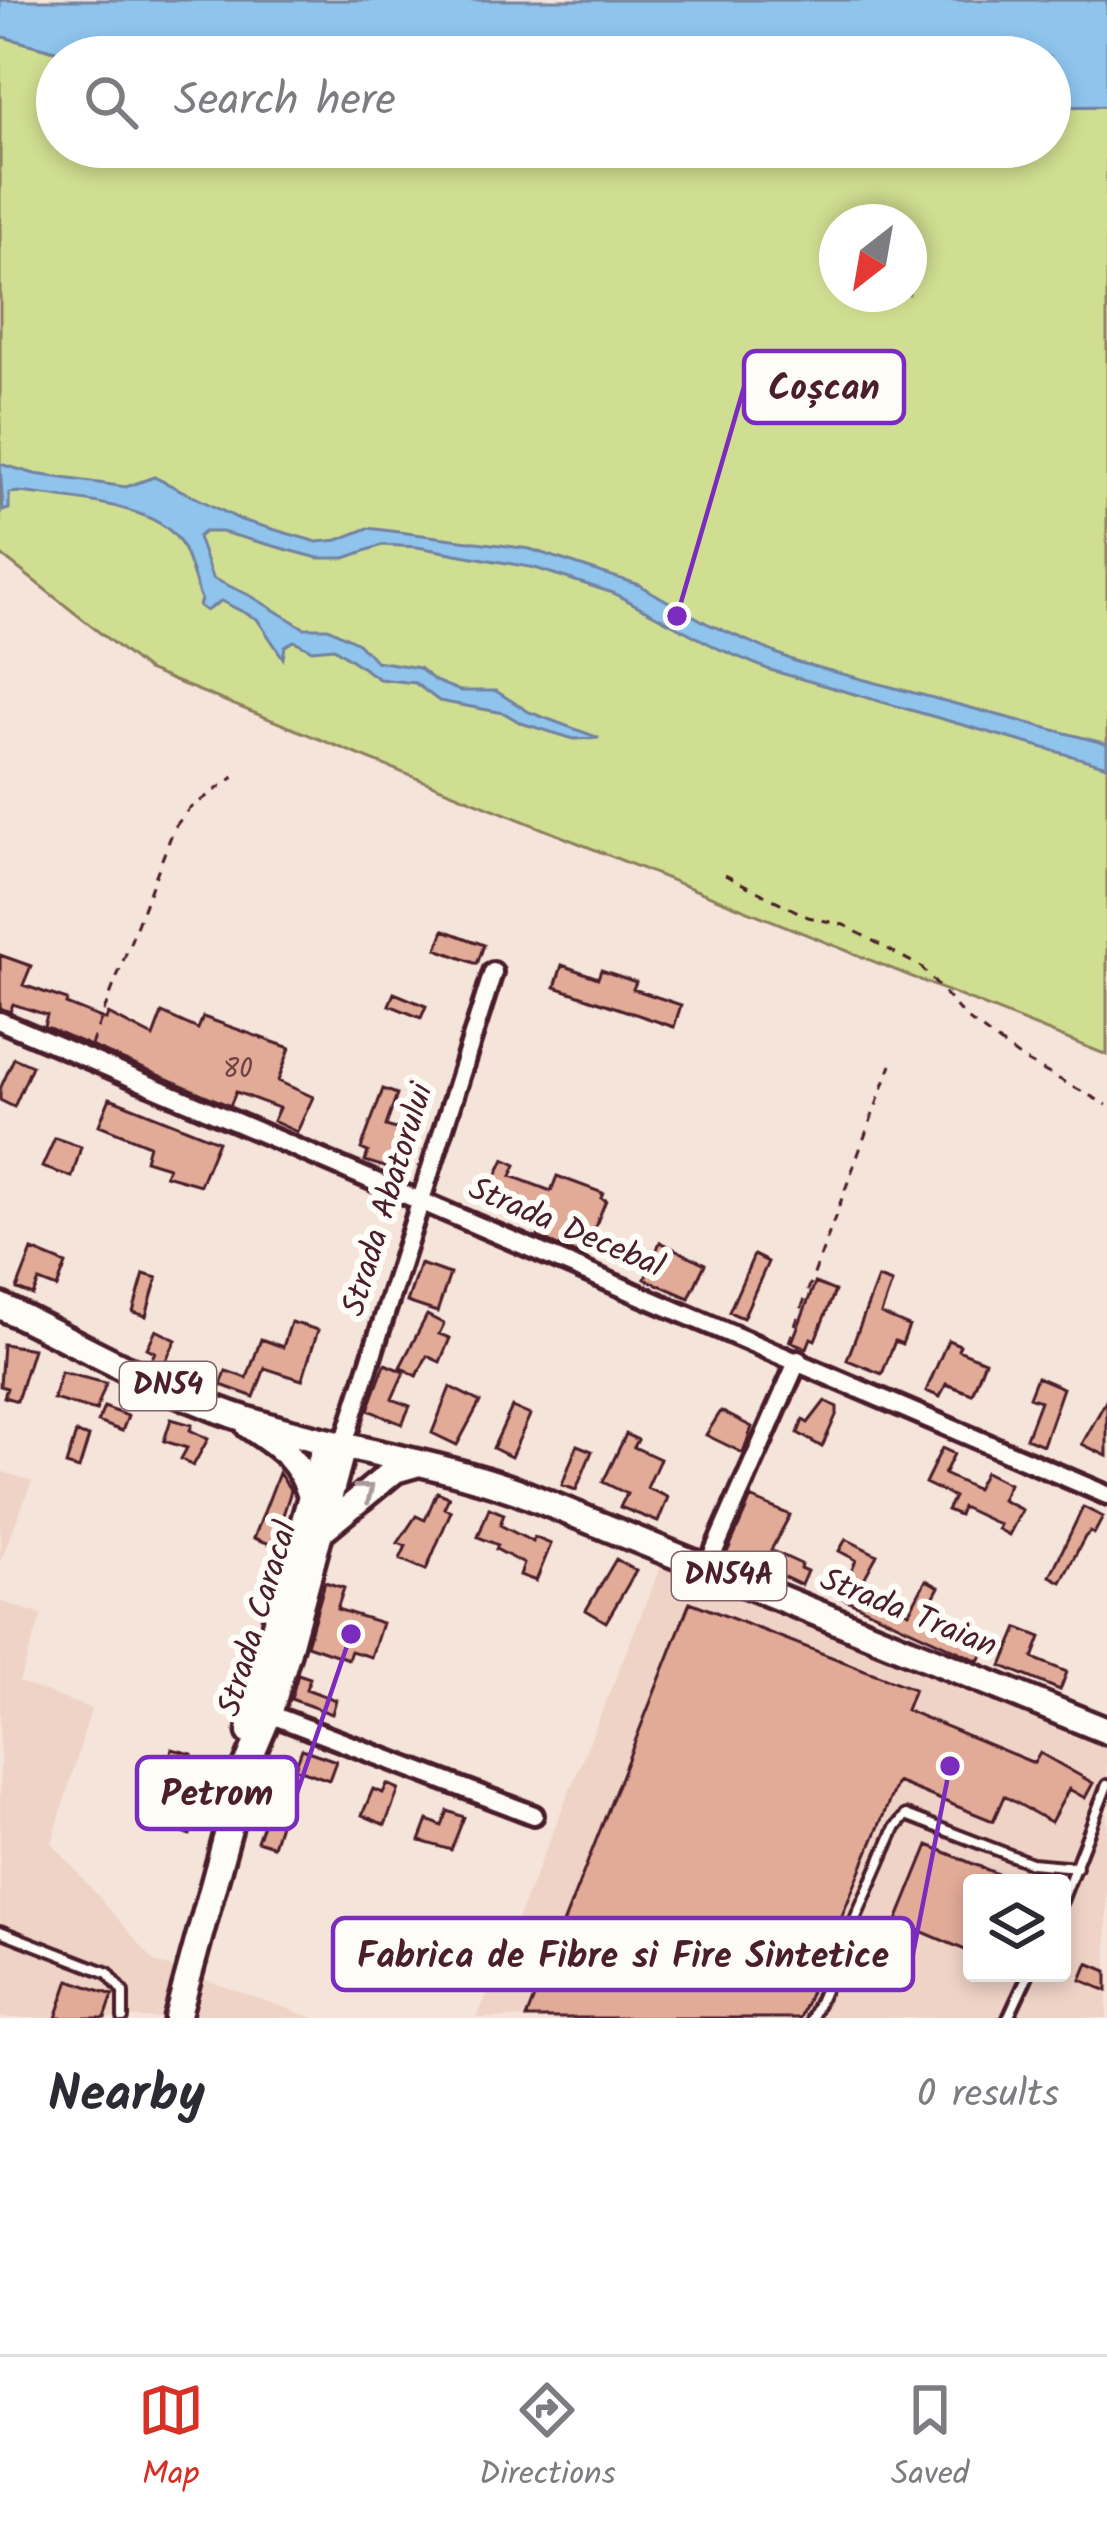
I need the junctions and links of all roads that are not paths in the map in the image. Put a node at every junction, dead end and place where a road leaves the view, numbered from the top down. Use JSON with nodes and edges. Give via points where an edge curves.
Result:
{"nodes":[{"id":1,"x":493,"y":972,"type":"dead end"},
{"id":2,"x":0,"y":1021,"type":"edge"},
{"id":3,"x":419,"y":1199,"type":"junction"},
{"id":4,"x":0,"y":1306,"type":"edge"},
{"id":5,"x":791,"y":1358,"type":"junction"},
{"id":6,"x":232,"y":1415,"type":"junction"},
{"id":7,"x":335,"y":1444,"type":"junction"},
{"id":8,"x":419,"y":1462,"type":"junction"},
{"id":9,"x":1107,"y":1495,"type":"edge"},
{"id":10,"x":311,"y":1496,"type":"junction"},
{"id":11,"x":311,"y":1529,"type":"junction"},
{"id":12,"x":707,"y":1567,"type":"junction"},
{"id":13,"x":274,"y":1628,"type":"junction"},
{"id":14,"x":288,"y":1651,"type":"junction"},
{"id":15,"x":268,"y":1714,"type":"junction"},
{"id":16,"x":1107,"y":1731,"type":"edge"},
{"id":17,"x":244,"y":1770,"type":"junction"},
{"id":18,"x":1107,"y":1785,"type":"edge"},
{"id":19,"x":534,"y":1815,"type":"dead end"},
{"id":20,"x":1077,"y":1867,"type":"junction"},
{"id":21,"x":1071,"y":1880,"type":"edge"},
{"id":22,"x":0,"y":1931,"type":"edge"},
{"id":23,"x":1025,"y":1982,"type":"edge"},
{"id":24,"x":122,"y":2018,"type":"edge"},
{"id":25,"x":177,"y":2018,"type":"edge"},
{"id":26,"x":812,"y":2018,"type":"edge"},
{"id":27,"x":1008,"y":2018,"type":"edge"}],
"edges":[{"from":1,"to":3,"type":"street","name":"Strada Abatorului"},
{"from":2,"to":3,"type":"street","name":"Strada Decebal"},
{"from":3,"to":5,"type":"street","name":"Strada Decebal"},
{"from":3,"to":7,"type":"street","name":"Strada Abatorului"},
{"from":4,"to":6,"type":"main road","number":"DN54"},
{"from":5,"to":9,"type":"street","name":"Strada Decebal"},
{"from":5,"to":12,"type":"street"},
{"from":6,"to":7,"type":"main road","number":"DN54"},
{"from":6,"to":10,"type":"main road","via":[[302,1468]]},
{"from":7,"to":8,"type":"main road","name":"Strada Traian","number":"DN54A"},
{"from":7,"to":10,"type":"main road"},
{"from":7,"to":11,"type":"main road","name":"Strada Caracal"},
{"from":11,"to":8,"type":"main road","one_way":true},
{"from":8,"to":12,"type":"main road","name":"Strada Traian","number":"DN54A","via":[[517,1491]]},
{"from":10,"to":11,"type":"main road"},
{"from":11,"to":13,"type":"main road"},
{"from":11,"to":14,"type":"main road","name":"Strada Caracal"},
{"from":12,"to":16,"type":"main road","name":"Strada Traian","number":"DN54A"},
{"from":13,"to":14,"type":"lane"},
{"from":13,"to":17,"type":"main road"},
{"from":14,"to":15,"type":"main road","name":"Strada Caracal"},
{"from":15,"to":17,"type":"main road","name":"Strada Caracal"},
{"from":15,"to":19,"type":"street"},
{"from":17,"to":25,"type":"main road","name":"Strada Caracal"},
{"from":18,"to":20,"type":"lane"},
{"from":20,"to":21,"type":"lane"},
{"from":20,"to":26,"type":"lane","via":[[1030,1863],[906,1815]]},
{"from":22,"to":24,"type":"lane","via":[[108,1973],[123,1992]]},
{"from":23,"to":27,"type":"lane"}]}
